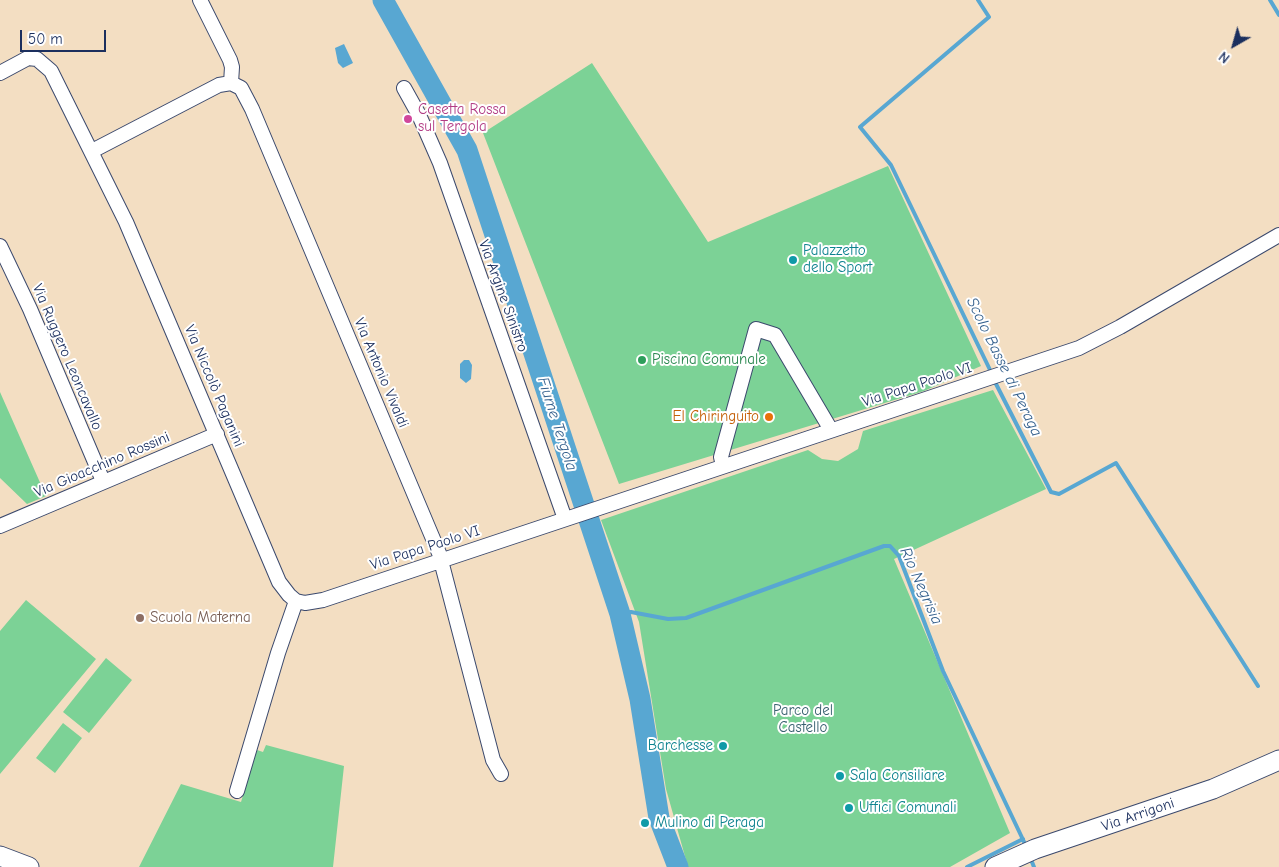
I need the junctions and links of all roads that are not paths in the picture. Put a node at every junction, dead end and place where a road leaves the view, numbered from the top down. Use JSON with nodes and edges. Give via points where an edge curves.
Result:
{"nodes":[{"id":1,"x":200,"y":0,"type":"edge"},
{"id":2,"x":0,"y":73,"type":"edge"},
{"id":3,"x":231,"y":83,"type":"junction"},
{"id":4,"x":404,"y":88,"type":"dead end"},
{"id":5,"x":92,"y":151,"type":"junction"},
{"id":6,"x":1279,"y":235,"type":"edge"},
{"id":7,"x":0,"y":246,"type":"edge"},
{"id":8,"x":831,"y":430,"type":"junction"},
{"id":9,"x":216,"y":434,"type":"junction"},
{"id":10,"x":723,"y":466,"type":"junction"},
{"id":11,"x":103,"y":481,"type":"junction"},
{"id":12,"x":570,"y":517,"type":"junction"},
{"id":13,"x":0,"y":526,"type":"edge"},
{"id":14,"x":441,"y":560,"type":"junction"},
{"id":15,"x":296,"y":601,"type":"junction"},
{"id":16,"x":1279,"y":760,"type":"edge"},
{"id":17,"x":501,"y":774,"type":"dead end"},
{"id":18,"x":237,"y":791,"type":"dead end"},
{"id":19,"x":4,"y":861,"type":"edge"},
{"id":20,"x":30,"y":867,"type":"edge"},
{"id":21,"x":995,"y":867,"type":"edge"}],
"edges":[{"from":1,"to":3,"type":"street","via":[[230,60]]},
{"from":2,"to":5,"type":"street","name":"Via Niccolò Paganini","via":[[28,58],[37,59],[51,71]]},
{"from":3,"to":5,"type":"street","via":[[219,85]]},
{"from":3,"to":14,"type":"street","name":"Via Antonio Vivaldi","via":[[241,88],[252,109]]},
{"from":4,"to":12,"type":"street","name":"Via Argine Sinistro","via":[[420,115],[440,164]]},
{"from":5,"to":9,"type":"street","name":"Via Niccolò Paganini","via":[[126,222]]},
{"from":6,"to":8,"type":"street","name":"Via Papa Paolo VI","via":[[1079,348]]},
{"from":7,"to":11,"type":"street","name":"Via Ruggero Leoncavallo"},
{"from":8,"to":10,"type":"street","name":"Via Papa Paolo VI"},
{"from":8,"to":10,"type":"street","via":[[775,335],[756,329],[721,457]]},
{"from":9,"to":11,"type":"street","name":"Via Gioacchino Rossini"},
{"from":9,"to":15,"type":"street","name":"Via Niccolò Paganini","via":[[279,582]]},
{"from":10,"to":12,"type":"street","name":"Via Papa Paolo VI"},
{"from":11,"to":13,"type":"street","name":"Via Gioacchino Rossini"},
{"from":12,"to":14,"type":"street","name":"Via Papa Paolo VI"},
{"from":14,"to":15,"type":"street","name":"Via Papa Paolo VI","via":[[313,603]]},
{"from":14,"to":17,"type":"street","name":"Via Antonio Vivaldi","via":[[493,760]]},
{"from":15,"to":18,"type":"street"},
{"from":16,"to":21,"type":"main road","name":"Via Arrigoni","via":[[1213,790],[1027,852]]},
{"from":19,"to":20,"type":"main road"}]}
